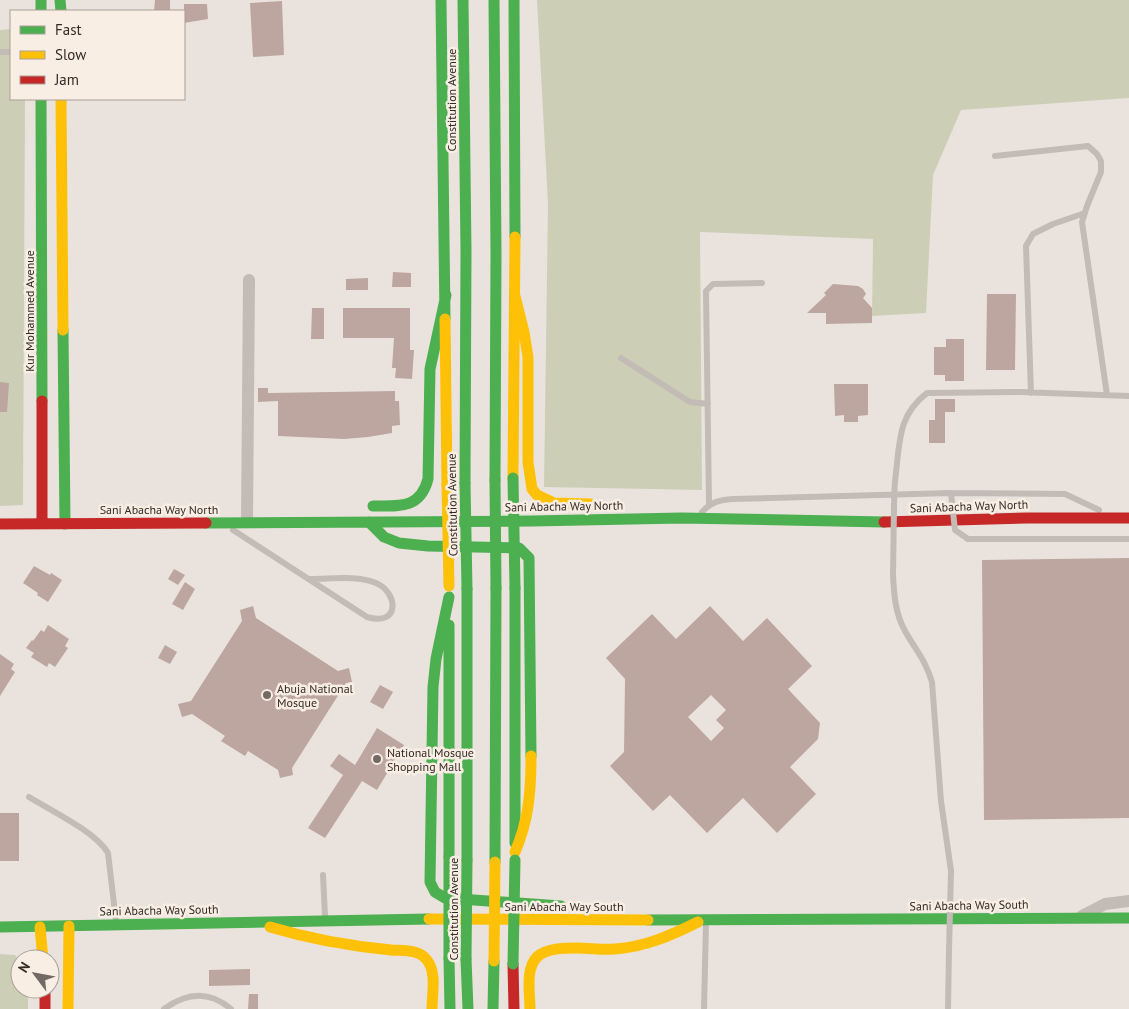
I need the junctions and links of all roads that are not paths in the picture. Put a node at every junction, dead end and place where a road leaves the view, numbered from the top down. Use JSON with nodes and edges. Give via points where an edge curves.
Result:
{"nodes":[{"id":1,"x":434,"y":0,"type":"edge"},
{"id":2,"x":441,"y":0,"type":"edge"},
{"id":3,"x":463,"y":0,"type":"edge"},
{"id":4,"x":494,"y":0,"type":"edge"},
{"id":5,"x":516,"y":0,"type":"edge"},
{"id":6,"x":442,"y":34,"type":"junction"},
{"id":7,"x":41,"y":100,"type":"edge"},
{"id":8,"x":61,"y":100,"type":"edge"},
{"id":9,"x":995,"y":156,"type":"dead end"},
{"id":10,"x":1085,"y":213,"type":"junction"},
{"id":11,"x":249,"y":280,"type":"dead end"},
{"id":12,"x":762,"y":283,"type":"dead end"},
{"id":13,"x":446,"y":294,"type":"junction"},
{"id":14,"x":515,"y":296,"type":"junction"},
{"id":15,"x":621,"y":358,"type":"dead end"},
{"id":16,"x":1031,"y":393,"type":"junction"},
{"id":17,"x":1107,"y":395,"type":"junction"},
{"id":18,"x":1129,"y":396,"type":"edge"},
{"id":19,"x":708,"y":404,"type":"junction"},
{"id":20,"x":951,"y":493,"type":"junction"},
{"id":21,"x":894,"y":494,"type":"junction"},
{"id":22,"x":605,"y":504,"type":"dead end"},
{"id":23,"x":709,"y":504,"type":"junction"},
{"id":24,"x":364,"y":506,"type":"dead end"},
{"id":25,"x":650,"y":507,"type":"dead end"},
{"id":26,"x":280,"y":512,"type":"dead end"},
{"id":27,"x":682,"y":518,"type":"junction"},
{"id":28,"x":696,"y":518,"type":"junction"},
{"id":29,"x":1116,"y":518,"type":"junction"},
{"id":30,"x":1129,"y":518,"type":"edge"},
{"id":31,"x":222,"y":522,"type":"junction"},
{"id":32,"x":247,"y":522,"type":"junction"},
{"id":33,"x":369,"y":522,"type":"junction"},
{"id":34,"x":0,"y":524,"type":"edge"},
{"id":35,"x":42,"y":524,"type":"junction"},
{"id":36,"x":65,"y":524,"type":"junction"},
{"id":37,"x":1129,"y":539,"type":"edge"},
{"id":38,"x":310,"y":578,"type":"junction"},
{"id":39,"x":449,"y":592,"type":"junction"},
{"id":40,"x":29,"y":797,"type":"dead end"},
{"id":41,"x":515,"y":856,"type":"junction"},
{"id":42,"x":323,"y":875,"type":"dead end"},
{"id":43,"x":1129,"y":901,"type":"edge"},
{"id":44,"x":1078,"y":918,"type":"junction"},
{"id":45,"x":1129,"y":918,"type":"edge"},
{"id":46,"x":325,"y":920,"type":"junction"},
{"id":47,"x":605,"y":920,"type":"junction"},
{"id":48,"x":704,"y":920,"type":"junction"},
{"id":49,"x":254,"y":922,"type":"junction"},
{"id":50,"x":116,"y":925,"type":"junction"},
{"id":51,"x":69,"y":926,"type":"junction"},
{"id":52,"x":0,"y":927,"type":"edge"},
{"id":53,"x":40,"y":927,"type":"junction"},
{"id":54,"x":42,"y":949,"type":"edge"},
{"id":55,"x":68,"y":1009,"type":"edge"},
{"id":56,"x":164,"y":1009,"type":"edge"},
{"id":57,"x":231,"y":1009,"type":"edge"},
{"id":58,"x":432,"y":1009,"type":"edge"},
{"id":59,"x":450,"y":1009,"type":"edge"},
{"id":60,"x":468,"y":1009,"type":"edge"},
{"id":61,"x":492,"y":1009,"type":"edge"},
{"id":62,"x":514,"y":1009,"type":"edge"},
{"id":63,"x":530,"y":1009,"type":"edge"},
{"id":64,"x":704,"y":1009,"type":"edge"},
{"id":65,"x":948,"y":1009,"type":"edge"}],
"edges":[{"from":1,"to":6,"type":"main road"},
{"from":2,"to":6,"type":"main road","name":"Constitution Avenue"},
{"from":3,"to":60,"type":"main road","name":"Constitution Avenue","bridge":true},
{"from":4,"to":61,"type":"main road","bridge":true,"via":[[496,588]]},
{"from":5,"to":14,"type":"main road"},
{"from":6,"to":13,"type":"main road","name":"Constitution Avenue"},
{"from":7,"to":35,"type":"main road","name":"Kur Mohammed Avenue"},
{"from":8,"to":36,"type":"main road"},
{"from":9,"to":10,"type":"lane","via":[[1088,146],[1101,161],[1101,172]]},
{"from":10,"to":16,"type":"lane","via":[[1034,234],[1026,246]]},
{"from":10,"to":17,"type":"lane","via":[[1082,222]]},
{"from":11,"to":32,"type":"street"},
{"from":12,"to":19,"type":"lane","via":[[713,284],[706,291]]},
{"from":13,"to":24,"type":"main road","via":[[429,385],[427,489],[413,503],[403,506]]},
{"from":13,"to":39,"type":"main road","name":"Constitution Avenue","bridge":true},
{"from":14,"to":22,"type":"main road","via":[[528,357],[528,462],[532,489],[554,504]]},
{"from":14,"to":41,"type":"main road","bridge":true},
{"from":15,"to":19,"type":"lane","via":[[690,402]]},
{"from":16,"to":17,"type":"lane"},
{"from":16,"to":21,"type":"lane","via":[[927,394],[916,401],[900,433]]},
{"from":17,"to":18,"type":"lane"},
{"from":19,"to":23,"type":"lane"},
{"from":20,"to":21,"type":"lane"},
{"from":20,"to":29,"type":"lane","via":[[1065,494]]},
{"from":20,"to":37,"type":"lane","bridge":true,"via":[[955,530],[968,539]]},
{"from":21,"to":23,"type":"lane","via":[[733,499]]},
{"from":21,"to":65,"type":"lane","bridge":true,"via":[[894,598],[904,630],[928,667],[932,682],[941,801],[951,871]]},
{"from":23,"to":28,"type":"lane"},
{"from":25,"to":27,"type":"main road"},
{"from":26,"to":32,"type":"main road"},
{"from":27,"to":28,"type":"main road","name":"Sani Abacha Way North"},
{"from":27,"to":33,"type":"main road","name":"Sani Abacha Way North"},
{"from":28,"to":29,"type":"main road","name":"Sani Abacha Way North","via":[[898,522]]},
{"from":29,"to":30,"type":"main road","name":"Sani Abacha Way North"},
{"from":31,"to":32,"type":"main road","name":"Sani Abacha Way North"},
{"from":31,"to":36,"type":"main road","name":"Sani Abacha Way North"},
{"from":31,"to":38,"type":"lane"},
{"from":32,"to":33,"type":"main road","name":"Sani Abacha Way North"},
{"from":33,"to":41,"type":"main road","via":[[384,537],[398,543],[519,548],[529,558],[531,789],[525,832]]},
{"from":34,"to":35,"type":"main road","name":"Sani Abacha Way North"},
{"from":35,"to":36,"type":"main road","name":"Sani Abacha Way North"},
{"from":38,"to":38,"type":"lane","via":[[367,617],[383,620],[392,612],[387,591],[376,583],[359,579]]},
{"from":39,"to":47,"type":"main road","via":[[433,687],[432,890],[445,898],[584,909]]},
{"from":39,"to":59,"type":"main road","name":"Constitution Avenue","bridge":true},
{"from":40,"to":50,"type":"lane","via":[[105,847]]},
{"from":41,"to":62,"type":"main road","bridge":true},
{"from":42,"to":46,"type":"lane"},
{"from":43,"to":44,"type":"street","via":[[1105,904]]},
{"from":44,"to":45,"type":"main road","name":"Sani Abacha Way South"},
{"from":44,"to":48,"type":"main road","name":"Sani Abacha Way South"},
{"from":46,"to":47,"type":"main road","name":"Sani Abacha Way South"},
{"from":46,"to":49,"type":"main road","name":"Sani Abacha Way South"},
{"from":47,"to":48,"type":"main road","name":"Sani Abacha Way South"},
{"from":48,"to":63,"type":"main road","via":[[640,946],[545,951],[532,968]]},
{"from":48,"to":64,"type":"lane"},
{"from":49,"to":50,"type":"main road","name":"Sani Abacha Way South"},
{"from":49,"to":58,"type":"main road","via":[[321,941],[409,951],[422,956],[430,967]]},
{"from":50,"to":51,"type":"main road","name":"Sani Abacha Way South"},
{"from":51,"to":53,"type":"main road","name":"Sani Abacha Way South"},
{"from":51,"to":55,"type":"main road"},
{"from":52,"to":53,"type":"main road","name":"Sani Abacha Way South"},
{"from":53,"to":54,"type":"main road"},
{"from":56,"to":57,"type":"lane","via":[[194,995],[220,1001]]}]}
